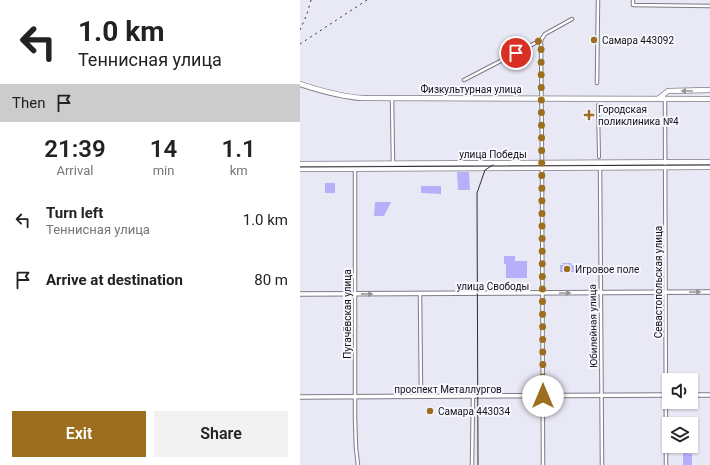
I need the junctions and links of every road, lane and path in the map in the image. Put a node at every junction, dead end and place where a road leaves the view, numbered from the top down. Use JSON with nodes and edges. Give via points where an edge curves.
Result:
{"nodes":[{"id":1,"x":598,"y":0,"type":"edge"},
{"id":2,"x":633,"y":0,"type":"edge"},
{"id":3,"x":710,"y":6,"type":"edge"},
{"id":4,"x":572,"y":19,"type":"dead end"},
{"id":5,"x":541,"y":40,"type":"junction"},
{"id":6,"x":464,"y":80,"type":"dead end"},
{"id":7,"x":597,"y":83,"type":"dead end"},
{"id":8,"x":300,"y":84,"type":"edge"},
{"id":9,"x":710,"y":90,"type":"edge"},
{"id":10,"x":664,"y":97,"type":"junction"},
{"id":11,"x":392,"y":98,"type":"junction"},
{"id":12,"x":542,"y":98,"type":"junction"},
{"id":13,"x":710,"y":98,"type":"edge"},
{"id":14,"x":598,"y":105,"type":"dead end"},
{"id":15,"x":710,"y":162,"type":"edge"},
{"id":16,"x":599,"y":163,"type":"junction"},
{"id":17,"x":300,"y":164,"type":"edge"},
{"id":18,"x":355,"y":166,"type":"junction"},
{"id":19,"x":393,"y":166,"type":"junction"},
{"id":20,"x":542,"y":166,"type":"junction"},
{"id":21,"x":666,"y":167,"type":"junction"},
{"id":22,"x":710,"y":167,"type":"edge"},
{"id":23,"x":300,"y":169,"type":"edge"},
{"id":24,"x":666,"y":292,"type":"junction"},
{"id":25,"x":710,"y":292,"type":"edge"},
{"id":26,"x":355,"y":293,"type":"junction"},
{"id":27,"x":542,"y":293,"type":"junction"},
{"id":28,"x":600,"y":293,"type":"junction"},
{"id":29,"x":300,"y":294,"type":"edge"},
{"id":30,"x":420,"y":294,"type":"junction"},
{"id":31,"x":668,"y":373,"type":"edge"},
{"id":32,"x":698,"y":395,"type":"edge"},
{"id":33,"x":710,"y":395,"type":"edge"},
{"id":34,"x":473,"y":396,"type":"junction"},
{"id":35,"x":543,"y":396,"type":"junction"},
{"id":36,"x":602,"y":396,"type":"junction"},
{"id":37,"x":662,"y":396,"type":"edge"},
{"id":38,"x":300,"y":397,"type":"edge"},
{"id":39,"x":355,"y":397,"type":"junction"},
{"id":40,"x":421,"y":397,"type":"junction"},
{"id":41,"x":668,"y":409,"type":"edge"},
{"id":42,"x":358,"y":465,"type":"edge"},
{"id":43,"x":472,"y":465,"type":"edge"},
{"id":44,"x":543,"y":465,"type":"edge"},
{"id":45,"x":602,"y":465,"type":"edge"},
{"id":46,"x":666,"y":465,"type":"edge"}],
"edges":[{"from":1,"to":7,"type":"street"},
{"from":2,"to":3,"type":"street","via":[[633,5]]},
{"from":4,"to":5,"type":"street","via":[[545,34]]},
{"from":5,"to":6,"type":"street"},
{"from":5,"to":12,"type":"street"},
{"from":8,"to":11,"type":"main road","name":"Физкультурная улица","via":[[350,97]]},
{"from":9,"to":10,"type":"main road","name":"Физкультурная улица","one_way":true,"via":[[668,91]]},
{"from":10,"to":12,"type":"main road","name":"Физкультурная улица"},
{"from":10,"to":13,"type":"main road","name":"Физкультурная улица"},
{"from":10,"to":21,"type":"street","name":"Севастопольская улица"},
{"from":11,"to":12,"type":"main road","name":"Физкультурная улица"},
{"from":11,"to":19,"type":"street"},
{"from":12,"to":20,"type":"street"},
{"from":14,"to":16,"type":"street","name":"Юбилейная улица"},
{"from":15,"to":21,"type":"main road","name":"улица Победы"},
{"from":16,"to":20,"type":"main road","name":"улица Победы"},
{"from":16,"to":21,"type":"main road","name":"улица Победы"},
{"from":16,"to":28,"type":"street","name":"Юбилейная улица"},
{"from":17,"to":18,"type":"main road","name":"улица Победы"},
{"from":18,"to":19,"type":"main road","name":"улица Победы"},
{"from":18,"to":23,"type":"main road","name":"улица Победы"},
{"from":18,"to":26,"type":"street","name":"Пугачёвская улица"},
{"from":19,"to":20,"type":"main road","name":"улица Победы"},
{"from":20,"to":27,"type":"street"},
{"from":21,"to":22,"type":"main road","name":"улица Победы"},
{"from":21,"to":24,"type":"street","name":"Севастопольская улица"},
{"from":24,"to":25,"type":"street","name":"улица Свободы","one_way":true},
{"from":24,"to":28,"type":"street","name":"улица Свободы"},
{"from":24,"to":31,"type":"street","name":"Севастопольская улица"},
{"from":26,"to":29,"type":"street","name":"улица Свободы"},
{"from":26,"to":30,"type":"street","name":"улица Свободы","one_way":true},
{"from":26,"to":39,"type":"street","name":"Пугачёвская улица"},
{"from":27,"to":28,"type":"street","name":"улица Свободы","one_way":true},
{"from":27,"to":30,"type":"street","name":"улица Свободы"},
{"from":27,"to":35,"type":"street"},
{"from":28,"to":36,"type":"street","name":"Юбилейная улица"},
{"from":30,"to":40,"type":"street"},
{"from":32,"to":33,"type":"street"},
{"from":34,"to":35,"type":"street","name":"проспект Металлургов"},
{"from":34,"to":40,"type":"street","name":"проспект Металлургов"},
{"from":34,"to":43,"type":"street"},
{"from":35,"to":36,"type":"street","name":"проспект Металлургов"},
{"from":35,"to":44,"type":"street"},
{"from":36,"to":37,"type":"street","name":"проспект Металлургов"},
{"from":36,"to":45,"type":"street","name":"Юбилейная улица"},
{"from":38,"to":39,"type":"street","name":"проспект Металлургов"},
{"from":39,"to":40,"type":"street","name":"проспект Металлургов"},
{"from":39,"to":42,"type":"street","name":"Пугачёвская улица"},
{"from":41,"to":46,"type":"street","name":"Севастопольская улица"}]}
